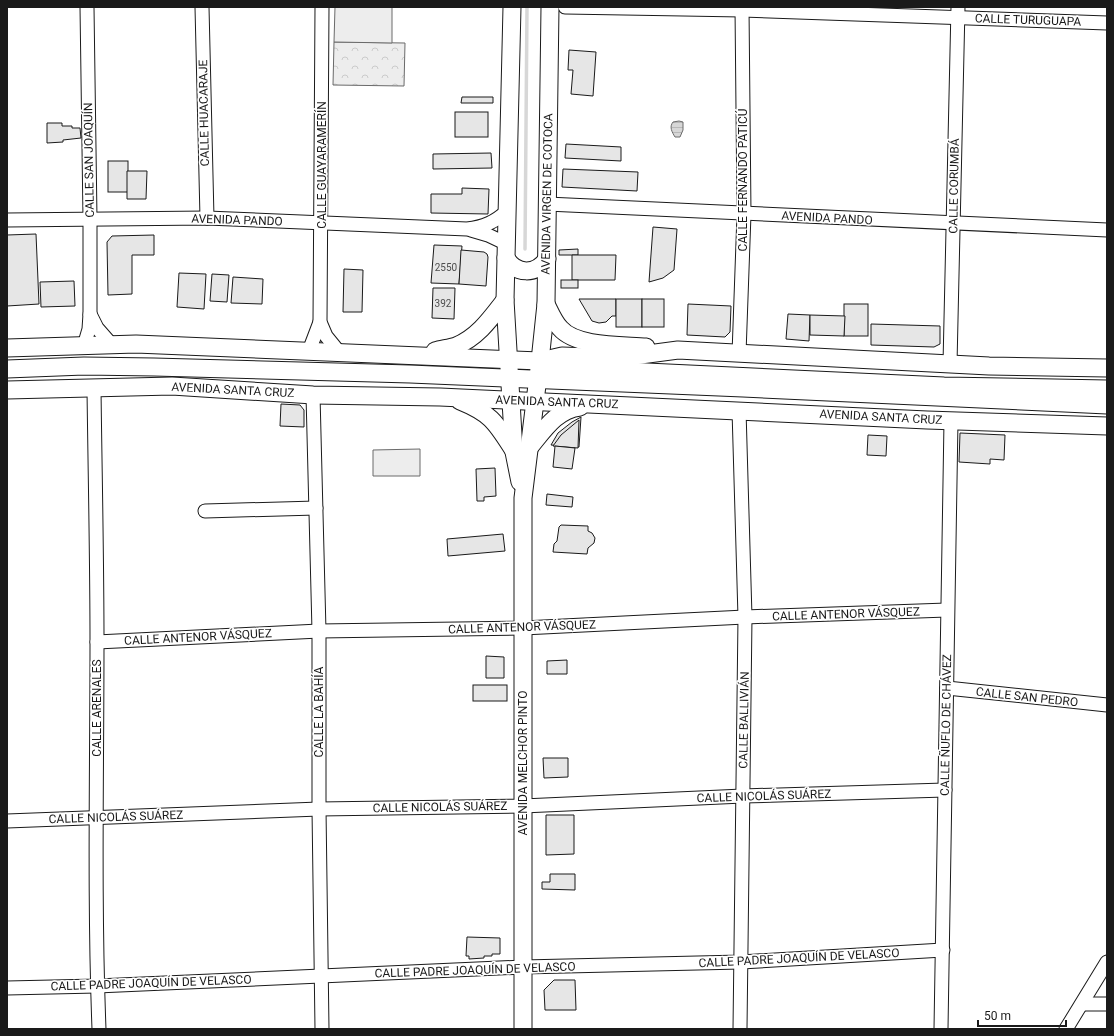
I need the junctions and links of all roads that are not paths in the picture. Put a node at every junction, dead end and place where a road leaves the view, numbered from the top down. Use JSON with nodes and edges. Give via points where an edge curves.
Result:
{"nodes":[{"id":1,"x":87,"y":7,"type":"edge"},
{"id":2,"x":202,"y":7,"type":"edge"},
{"id":3,"x":322,"y":7,"type":"edge"},
{"id":4,"x":512,"y":7,"type":"edge"},
{"id":5,"x":550,"y":7,"type":"edge"},
{"id":6,"x":565,"y":7,"type":"edge"},
{"id":7,"x":742,"y":9,"type":"edge"},
{"id":8,"x":958,"y":12,"type":"edge"},
{"id":9,"x":1107,"y":23,"type":"edge"},
{"id":10,"x":547,"y":204,"type":"junction"},
{"id":11,"x":507,"y":211,"type":"junction"},
{"id":12,"x":744,"y":214,"type":"junction"},
{"id":13,"x":207,"y":218,"type":"junction"},
{"id":14,"x":90,"y":219,"type":"junction"},
{"id":15,"x":7,"y":220,"type":"edge"},
{"id":16,"x":321,"y":223,"type":"junction"},
{"id":17,"x":953,"y":223,"type":"junction"},
{"id":18,"x":467,"y":229,"type":"junction"},
{"id":19,"x":1107,"y":230,"type":"edge"},
{"id":20,"x":506,"y":251,"type":"junction"},
{"id":21,"x":546,"y":259,"type":"junction"},
{"id":22,"x":505,"y":300,"type":"junction"},
{"id":23,"x":546,"y":304,"type":"junction"},
{"id":24,"x":90,"y":314,"type":"junction"},
{"id":25,"x":320,"y":322,"type":"junction"},
{"id":26,"x":111,"y":344,"type":"junction"},
{"id":27,"x":84,"y":346,"type":"junction"},
{"id":28,"x":7,"y":348,"type":"edge"},
{"id":29,"x":678,"y":350,"type":"junction"},
{"id":30,"x":309,"y":351,"type":"junction"},
{"id":31,"x":339,"y":352,"type":"junction"},
{"id":32,"x":739,"y":354,"type":"junction"},
{"id":33,"x":409,"y":356,"type":"junction"},
{"id":34,"x":508,"y":360,"type":"junction"},
{"id":35,"x":540,"y":361,"type":"junction"},
{"id":36,"x":950,"y":364,"type":"junction"},
{"id":37,"x":989,"y":366,"type":"junction"},
{"id":38,"x":1107,"y":368,"type":"edge"},
{"id":39,"x":7,"y":369,"type":"edge"},
{"id":40,"x":45,"y":369,"type":"junction"},
{"id":41,"x":438,"y":376,"type":"junction"},
{"id":42,"x":510,"y":379,"type":"junction"},
{"id":43,"x":537,"y":380,"type":"junction"},
{"id":44,"x":601,"y":383,"type":"junction"},
{"id":45,"x":172,"y":386,"type":"junction"},
{"id":46,"x":94,"y":388,"type":"junction"},
{"id":47,"x":1107,"y":389,"type":"edge"},
{"id":48,"x":7,"y":390,"type":"edge"},
{"id":49,"x":313,"y":394,"type":"junction"},
{"id":50,"x":379,"y":396,"type":"junction"},
{"id":51,"x":440,"y":397,"type":"junction"},
{"id":52,"x":511,"y":400,"type":"junction"},
{"id":53,"x":996,"y":401,"type":"junction"},
{"id":54,"x":535,"y":402,"type":"junction"},
{"id":55,"x":598,"y":404,"type":"junction"},
{"id":56,"x":1107,"y":405,"type":"edge"},
{"id":57,"x":652,"y":406,"type":"junction"},
{"id":58,"x":739,"y":410,"type":"junction"},
{"id":59,"x":951,"y":421,"type":"junction"},
{"id":60,"x":1087,"y":425,"type":"junction"},
{"id":61,"x":1107,"y":426,"type":"edge"},
{"id":62,"x":522,"y":450,"type":"junction"},
{"id":63,"x":316,"y":508,"type":"junction"},
{"id":64,"x":205,"y":511,"type":"dead end"},
{"id":65,"x":947,"y":610,"type":"junction"},
{"id":66,"x":745,"y":617,"type":"junction"},
{"id":67,"x":523,"y":628,"type":"junction"},
{"id":68,"x":319,"y":631,"type":"junction"},
{"id":69,"x":97,"y":642,"type":"junction"},
{"id":70,"x":947,"y":688,"type":"junction"},
{"id":71,"x":1107,"y":705,"type":"edge"},
{"id":72,"x":945,"y":790,"type":"junction"},
{"id":73,"x":743,"y":796,"type":"junction"},
{"id":74,"x":523,"y":806,"type":"junction"},
{"id":75,"x":319,"y":809,"type":"junction"},
{"id":76,"x":96,"y":818,"type":"junction"},
{"id":77,"x":7,"y":821,"type":"edge"},
{"id":78,"x":943,"y":950,"type":"junction"},
{"id":79,"x":741,"y":962,"type":"junction"},
{"id":80,"x":1107,"y":962,"type":"edge"},
{"id":81,"x":523,"y":967,"type":"junction"},
{"id":82,"x":322,"y":976,"type":"junction"},
{"id":83,"x":97,"y":986,"type":"junction"},
{"id":84,"x":7,"y":988,"type":"edge"},
{"id":85,"x":1082,"y":1004,"type":"junction"},
{"id":86,"x":1107,"y":1004,"type":"edge"},
{"id":87,"x":99,"y":1029,"type":"edge"},
{"id":88,"x":322,"y":1029,"type":"edge"},
{"id":89,"x":522,"y":1029,"type":"edge"},
{"id":90,"x":740,"y":1029,"type":"edge"},
{"id":91,"x":941,"y":1029,"type":"edge"},
{"id":92,"x":1066,"y":1029,"type":"edge"}],
"edges":[{"from":1,"to":14,"type":"street","name":"CALLE SAN JOAQUÍN"},
{"from":2,"to":13,"type":"street","name":"CALLE HUACARAJE"},
{"from":3,"to":16,"type":"street","name":"CALLE GUAYARAMERÍN"},
{"from":4,"to":11,"type":"main road"},
{"from":5,"to":10,"type":"main road","name":"AVENIDA VIRGEN DE COTOCA"},
{"from":6,"to":7,"type":"street","name":"CALLE TURUGUAPA"},
{"from":7,"to":8,"type":"street","name":"CALLE TURUGUAPA"},
{"from":7,"to":12,"type":"street","name":"CALLE FERNANDO PATICÚ"},
{"from":8,"to":9,"type":"street","name":"CALLE TURUGUAPA"},
{"from":8,"to":17,"type":"street","name":"CALLE CORUMBÁ"},
{"from":10,"to":12,"type":"street","name":"AVENIDA PANDO"},
{"from":10,"to":21,"type":"main road","name":"AVENIDA VIRGEN DE COTOCA"},
{"from":11,"to":18,"type":"street","name":"AVENIDA PANDO","via":[[489,224]]},
{"from":11,"to":20,"type":"main road"},
{"from":12,"to":17,"type":"street","name":"AVENIDA PANDO"},
{"from":12,"to":32,"type":"street","name":"CALLE FERNANDO PATICÚ"},
{"from":13,"to":14,"type":"street","name":"AVENIDA PANDO"},
{"from":13,"to":16,"type":"street","name":"AVENIDA PANDO"},
{"from":14,"to":15,"type":"street","name":"AVENIDA PANDO"},
{"from":14,"to":24,"type":"street","name":"CALLE SAN JOAQUÍN"},
{"from":16,"to":18,"type":"street","name":"AVENIDA PANDO"},
{"from":16,"to":25,"type":"street","name":"CALLE GUAYARAMERÍN"},
{"from":17,"to":19,"type":"street","name":"AVENIDA PANDO"},
{"from":17,"to":36,"type":"street","name":"CALLE CORUMBÁ"},
{"from":18,"to":20,"type":"street","name":"AVENIDA PANDO","via":[[488,234]]},
{"from":20,"to":21,"type":"main road","via":[[509,262],[516,269],[536,269]]},
{"from":20,"to":22,"type":"main road"},
{"from":21,"to":23,"type":"main road","name":"AVENIDA VIRGEN DE COTOCA"},
{"from":22,"to":33,"type":"main road","via":[[483,328],[469,340],[455,346]]},
{"from":22,"to":34,"type":"main road"},
{"from":23,"to":29,"type":"main road","via":[[560,329],[574,338],[591,342]]},
{"from":23,"to":35,"type":"main road","name":"AVENIDA VIRGEN DE COTOCA"},
{"from":24,"to":26,"type":"street","name":"CALLE SAN JOAQUÍN","via":[[97,328]]},
{"from":24,"to":27,"type":"street","name":"CALLE SAN JOAQUÍN"},
{"from":25,"to":30,"type":"street","name":"CALLE GUAYARAMERÍN"},
{"from":25,"to":31,"type":"street","name":"CALLE GUAYARAMERÍN","via":[[326,336]]},
{"from":26,"to":27,"type":"main road"},
{"from":26,"to":30,"type":"main road"},
{"from":27,"to":28,"type":"main road"},
{"from":29,"to":32,"type":"main road"},
{"from":29,"to":35,"type":"main road","via":[[618,358],[562,356]]},
{"from":30,"to":31,"type":"main road"},
{"from":31,"to":33,"type":"main road"},
{"from":32,"to":36,"type":"main road"},
{"from":33,"to":34,"type":"main road"},
{"from":34,"to":35,"type":"main road"},
{"from":34,"to":42,"type":"main road"},
{"from":35,"to":43,"type":"main road","name":"AVENIDA VIRGEN DE COTOCA"},
{"from":35,"to":47,"type":"main road","via":[[562,368],[944,386]]},
{"from":36,"to":37,"type":"main road"},
{"from":37,"to":38,"type":"main road"},
{"from":37,"to":47,"type":"main road"},
{"from":39,"to":40,"type":"main road","name":"AVENIDA SANTA CRUZ"},
{"from":40,"to":41,"type":"main road","name":"AVENIDA SANTA CRUZ","via":[[84,366],[154,367]]},
{"from":40,"to":45,"type":"main road"},
{"from":41,"to":42,"type":"main road","name":"AVENIDA SANTA CRUZ"},
{"from":41,"to":50,"type":"main road"},
{"from":42,"to":43,"type":"main road","name":"AVENIDA SANTA CRUZ"},
{"from":42,"to":52,"type":"main road","name":"AVENIDA MELCHOR PINTO"},
{"from":43,"to":44,"type":"main road","name":"AVENIDA SANTA CRUZ"},
{"from":43,"to":54,"type":"main road","name":"AVENIDA MELCHOR PINTO"},
{"from":44,"to":53,"type":"main road","name":"AVENIDA SANTA CRUZ"},
{"from":44,"to":57,"type":"main road"},
{"from":45,"to":46,"type":"main road","name":"AVENIDA SANTA CRUZ"},
{"from":45,"to":49,"type":"main road","name":"AVENIDA SANTA CRUZ"},
{"from":46,"to":48,"type":"main road","name":"AVENIDA SANTA CRUZ"},
{"from":46,"to":69,"type":"street","name":"CALLE ARENALES"},
{"from":49,"to":50,"type":"main road","name":"AVENIDA SANTA CRUZ"},
{"from":49,"to":63,"type":"street","name":"CALLE LA BAHÍA"},
{"from":50,"to":51,"type":"main road","name":"AVENIDA SANTA CRUZ"},
{"from":51,"to":52,"type":"main road","name":"AVENIDA SANTA CRUZ"},
{"from":51,"to":62,"type":"main road","via":[[464,403],[489,416]]},
{"from":52,"to":54,"type":"main road","name":"AVENIDA SANTA CRUZ"},
{"from":52,"to":62,"type":"main road","name":"AVENIDA MELCHOR PINTO"},
{"from":53,"to":56,"type":"main road","name":"AVENIDA SANTA CRUZ"},
{"from":53,"to":60,"type":"main road"},
{"from":54,"to":55,"type":"main road","name":"AVENIDA SANTA CRUZ"},
{"from":54,"to":62,"type":"main road","name":"AVENIDA MELCHOR PINTO"},
{"from":55,"to":57,"type":"main road","name":"AVENIDA SANTA CRUZ"},
{"from":55,"to":62,"type":"main road","via":[[577,407],[561,413]]},
{"from":57,"to":58,"type":"main road","name":"AVENIDA SANTA CRUZ"},
{"from":58,"to":59,"type":"main road","name":"AVENIDA SANTA CRUZ"},
{"from":58,"to":66,"type":"street","name":"CALLE BALLIVIÁN"},
{"from":59,"to":60,"type":"main road","name":"AVENIDA SANTA CRUZ"},
{"from":59,"to":65,"type":"street","name":"CALLE ÑUFLO DE CHÁVEZ"},
{"from":60,"to":61,"type":"main road","name":"AVENIDA SANTA CRUZ"},
{"from":62,"to":67,"type":"main road","name":"AVENIDA MELCHOR PINTO"},
{"from":63,"to":64,"type":"street"},
{"from":63,"to":68,"type":"street","name":"CALLE LA BAHÍA"},
{"from":65,"to":66,"type":"street","name":"CALLE ANTENOR VÁSQUEZ"},
{"from":65,"to":70,"type":"street","name":"CALLE ÑUFLO DE CHÁVEZ"},
{"from":66,"to":67,"type":"street","name":"CALLE ANTENOR VÁSQUEZ"},
{"from":66,"to":73,"type":"street","name":"CALLE BALLIVIÁN"},
{"from":67,"to":68,"type":"street","name":"CALLE ANTENOR VÁSQUEZ"},
{"from":67,"to":74,"type":"main road","name":"AVENIDA MELCHOR PINTO"},
{"from":68,"to":69,"type":"street","name":"CALLE ANTENOR VÁSQUEZ"},
{"from":68,"to":75,"type":"street","name":"CALLE LA BAHÍA"},
{"from":69,"to":76,"type":"street","name":"CALLE ARENALES"},
{"from":70,"to":71,"type":"street","name":"CALLE SAN PEDRO"},
{"from":70,"to":72,"type":"street","name":"CALLE ÑUFLO DE CHÁVEZ"},
{"from":72,"to":73,"type":"street","name":"CALLE NICOLÁS SUÁREZ"},
{"from":72,"to":78,"type":"street","name":"CALLE ÑUFLO DE CHÁVEZ"},
{"from":73,"to":74,"type":"street","name":"CALLE NICOLÁS SUÁREZ"},
{"from":73,"to":79,"type":"street","name":"CALLE BALLIVIÁN"},
{"from":74,"to":75,"type":"street","name":"CALLE NICOLÁS SUÁREZ"},
{"from":74,"to":81,"type":"main road","name":"AVENIDA MELCHOR PINTO"},
{"from":75,"to":76,"type":"street","name":"CALLE NICOLÁS SUÁREZ"},
{"from":75,"to":82,"type":"street","name":"CALLE LA BAHÍA"},
{"from":76,"to":77,"type":"street","name":"CALLE NICOLÁS SUÁREZ"},
{"from":76,"to":83,"type":"street","name":"CALLE ARENALES"},
{"from":78,"to":79,"type":"street","name":"CALLE PADRE JOAQUÍN DE VELASCO"},
{"from":78,"to":91,"type":"street","name":"CALLE ÑUFLO DE CHÁVEZ"},
{"from":79,"to":81,"type":"street","name":"CALLE PADRE JOAQUÍN DE VELASCO"},
{"from":79,"to":90,"type":"street","name":"CALLE BALLIVIÁN"},
{"from":80,"to":85,"type":"street"},
{"from":81,"to":82,"type":"street","name":"CALLE PADRE JOAQUÍN DE VELASCO"},
{"from":81,"to":89,"type":"main road","name":"AVENIDA MELCHOR PINTO"},
{"from":82,"to":83,"type":"street","name":"CALLE PADRE JOAQUÍN DE VELASCO"},
{"from":82,"to":88,"type":"street","name":"CALLE LA BAHÍA"},
{"from":83,"to":84,"type":"street","name":"CALLE PADRE JOAQUÍN DE VELASCO"},
{"from":83,"to":87,"type":"street","name":"CALLE ARENALES"},
{"from":85,"to":86,"type":"street"},
{"from":85,"to":92,"type":"street"}]}
